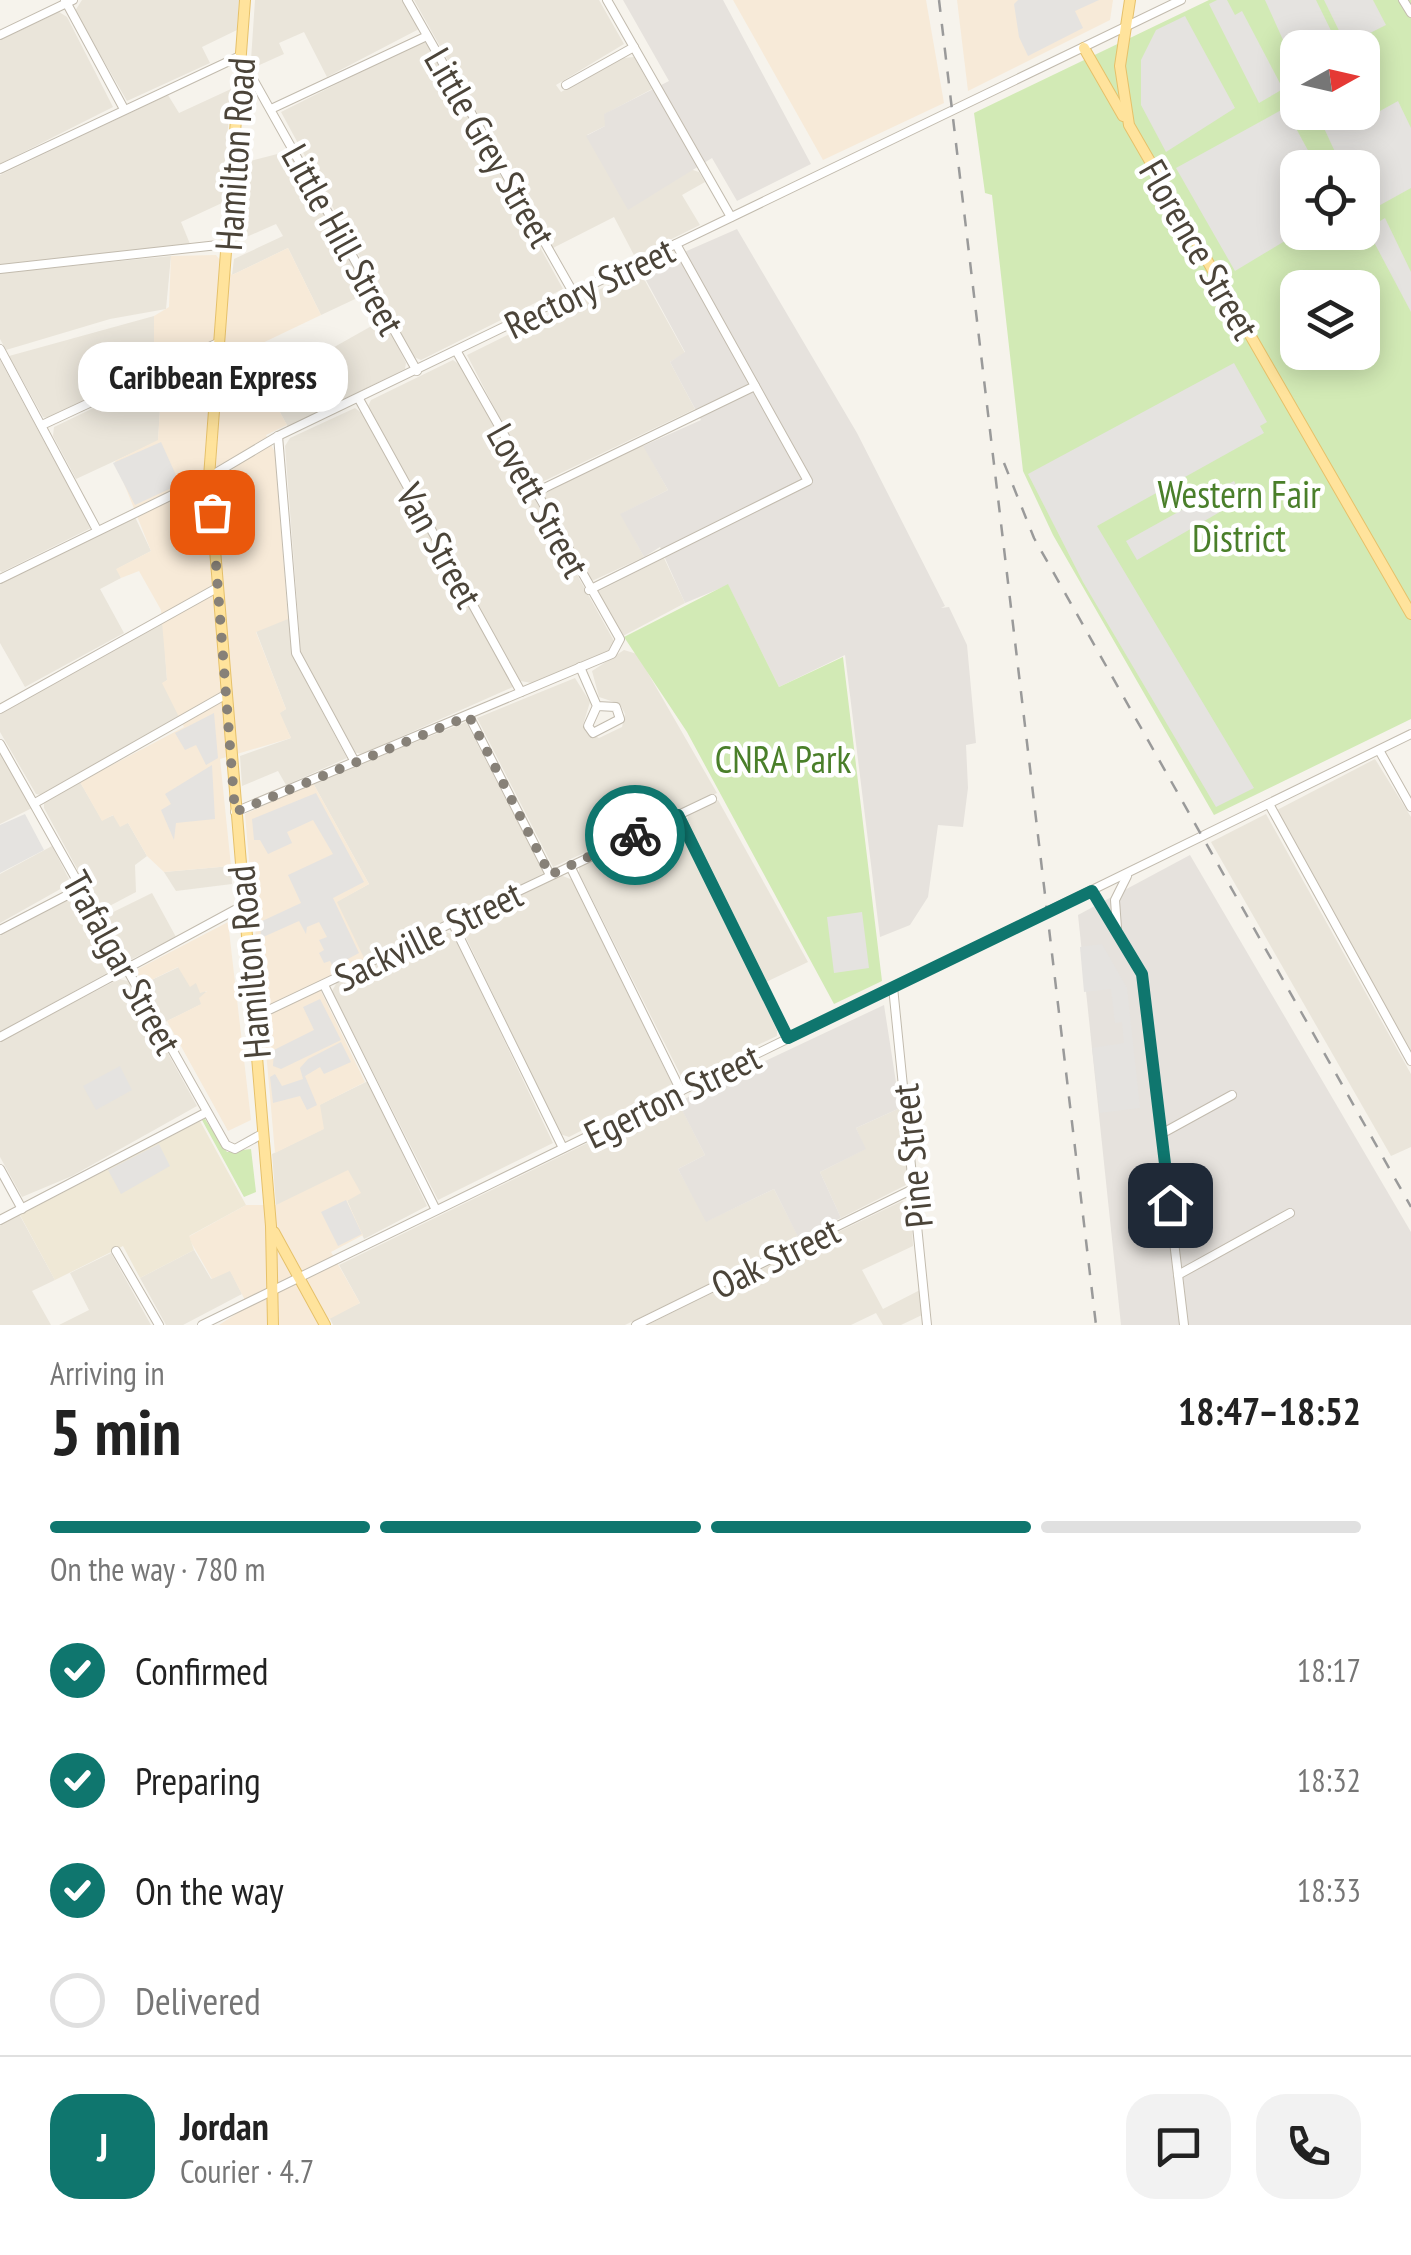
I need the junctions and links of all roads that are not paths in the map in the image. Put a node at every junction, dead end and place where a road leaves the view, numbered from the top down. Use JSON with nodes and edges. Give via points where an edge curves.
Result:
{"nodes":[{"id":1,"x":245,"y":0,"type":"edge"},
{"id":2,"x":407,"y":0,"type":"edge"},
{"id":3,"x":607,"y":0,"type":"edge"},
{"id":4,"x":1130,"y":0,"type":"edge"},
{"id":5,"x":1182,"y":0,"type":"edge"},
{"id":6,"x":1403,"y":0,"type":"edge"},
{"id":7,"x":68,"y":1,"type":"edge"},
{"id":8,"x":1411,"y":14,"type":"edge"},
{"id":9,"x":1128,"y":27,"type":"junction"},
{"id":10,"x":0,"y":35,"type":"edge"},
{"id":11,"x":427,"y":36,"type":"junction"},
{"id":12,"x":634,"y":47,"type":"junction"},
{"id":13,"x":1084,"y":48,"type":"junction"},
{"id":14,"x":240,"y":56,"type":"junction"},
{"id":15,"x":566,"y":85,"type":"dead end"},
{"id":16,"x":124,"y":109,"type":"junction"},
{"id":17,"x":271,"y":110,"type":"junction"},
{"id":18,"x":1129,"y":125,"type":"junction"},
{"id":19,"x":0,"y":169,"type":"edge"},
{"id":20,"x":731,"y":217,"type":"junction"},
{"id":21,"x":227,"y":244,"type":"junction"},
{"id":22,"x":676,"y":244,"type":"junction"},
{"id":23,"x":0,"y":269,"type":"edge"},
{"id":24,"x":574,"y":294,"type":"junction"},
{"id":25,"x":220,"y":342,"type":"junction"},
{"id":26,"x":0,"y":351,"type":"edge"},
{"id":27,"x":457,"y":352,"type":"junction"},
{"id":28,"x":417,"y":371,"type":"junction"},
{"id":29,"x":755,"y":386,"type":"junction"},
{"id":30,"x":359,"y":399,"type":"junction"},
{"id":31,"x":42,"y":425,"type":"junction"},
{"id":32,"x":278,"y":436,"type":"junction"},
{"id":33,"x":209,"y":477,"type":"junction"},
{"id":34,"x":534,"y":493,"type":"junction"},
{"id":35,"x":97,"y":530,"type":"junction"},
{"id":36,"x":0,"y":579,"type":"edge"},
{"id":37,"x":217,"y":588,"type":"junction"},
{"id":38,"x":590,"y":590,"type":"junction"},
{"id":39,"x":1408,"y":613,"type":"edge"},
{"id":40,"x":580,"y":667,"type":"junction"},
{"id":41,"x":521,"y":692,"type":"junction"},
{"id":42,"x":224,"y":695,"type":"junction"},
{"id":43,"x":598,"y":706,"type":"junction"},
{"id":44,"x":0,"y":709,"type":"edge"},
{"id":45,"x":469,"y":716,"type":"junction"},
{"id":46,"x":1411,"y":734,"type":"edge"},
{"id":47,"x":0,"y":744,"type":"edge"},
{"id":48,"x":1380,"y":750,"type":"junction"},
{"id":49,"x":354,"y":762,"type":"junction"},
{"id":50,"x":712,"y":799,"type":"dead end"},
{"id":51,"x":34,"y":803,"type":"junction"},
{"id":52,"x":1270,"y":804,"type":"junction"},
{"id":53,"x":1411,"y":807,"type":"edge"},
{"id":54,"x":235,"y":812,"type":"junction"},
{"id":55,"x":678,"y":815,"type":"junction"},
{"id":56,"x":570,"y":866,"type":"junction"},
{"id":57,"x":1130,"y":872,"type":"junction"},
{"id":58,"x":550,"y":875,"type":"junction"},
{"id":59,"x":80,"y":888,"type":"junction"},
{"id":60,"x":1092,"y":891,"type":"junction"},
{"id":61,"x":244,"y":905,"type":"junction"},
{"id":62,"x":453,"y":924,"type":"junction"},
{"id":63,"x":0,"y":930,"type":"edge"},
{"id":64,"x":1118,"y":936,"type":"junction"},
{"id":65,"x":127,"y":968,"type":"junction"},
{"id":66,"x":324,"y":986,"type":"junction"},
{"id":67,"x":893,"y":987,"type":"junction"},
{"id":68,"x":252,"y":1018,"type":"junction"},
{"id":69,"x":0,"y":1038,"type":"edge"},
{"id":70,"x":788,"y":1038,"type":"junction"},
{"id":71,"x":1411,"y":1062,"type":"edge"},
{"id":72,"x":681,"y":1091,"type":"junction"},
{"id":73,"x":1232,"y":1095,"type":"dead end"},
{"id":74,"x":207,"y":1112,"type":"junction"},
{"id":75,"x":262,"y":1134,"type":"junction"},
{"id":76,"x":1161,"y":1134,"type":"junction"},
{"id":77,"x":563,"y":1148,"type":"junction"},
{"id":78,"x":0,"y":1169,"type":"edge"},
{"id":79,"x":915,"y":1188,"type":"junction"},
{"id":80,"x":22,"y":1209,"type":"junction"},
{"id":81,"x":436,"y":1210,"type":"junction"},
{"id":82,"x":1290,"y":1213,"type":"dead end"},
{"id":83,"x":0,"y":1220,"type":"edge"},
{"id":84,"x":271,"y":1226,"type":"junction"},
{"id":85,"x":116,"y":1252,"type":"dead end"},
{"id":86,"x":1178,"y":1275,"type":"junction"},
{"id":87,"x":298,"y":1278,"type":"junction"},
{"id":88,"x":276,"y":1288,"type":"junction"},
{"id":89,"x":159,"y":1325,"type":"edge"},
{"id":90,"x":202,"y":1325,"type":"edge"},
{"id":91,"x":273,"y":1325,"type":"edge"},
{"id":92,"x":325,"y":1325,"type":"edge"},
{"id":93,"x":636,"y":1325,"type":"edge"},
{"id":94,"x":927,"y":1325,"type":"edge"},
{"id":95,"x":1184,"y":1325,"type":"edge"}],
"edges":[{"from":1,"to":14,"type":"main road","name":"Hamilton Road"},
{"from":2,"to":11,"type":"street","name":"Little Grey Street"},
{"from":3,"to":12,"type":"street"},
{"from":4,"to":9,"type":"main road","name":"Florence Street"},
{"from":5,"to":9,"type":"street","name":"Rectory Street"},
{"from":6,"to":8,"type":"street"},
{"from":7,"to":10,"type":"street"},
{"from":7,"to":16,"type":"street"},
{"from":9,"to":13,"type":"street","name":"Rectory Street"},
{"from":9,"to":18,"type":"main road","name":"Florence Street","via":[[1120,66]]},
{"from":11,"to":17,"type":"street"},
{"from":11,"to":24,"type":"street","name":"Little Grey Street"},
{"from":12,"to":15,"type":"street"},
{"from":12,"to":20,"type":"street"},
{"from":13,"to":18,"type":"main road"},
{"from":13,"to":20,"type":"street","name":"Rectory Street"},
{"from":14,"to":16,"type":"street"},
{"from":14,"to":17,"type":"street","name":"Little Hill Street"},
{"from":14,"to":21,"type":"main road","name":"Hamilton Road"},
{"from":16,"to":19,"type":"street"},
{"from":17,"to":28,"type":"street","name":"Little Hill Street"},
{"from":18,"to":39,"type":"main road","name":"Florence Street"},
{"from":20,"to":22,"type":"street","name":"Rectory Street"},
{"from":21,"to":23,"type":"street"},
{"from":21,"to":25,"type":"main road","name":"Hamilton Road"},
{"from":22,"to":24,"type":"street","name":"Rectory Street"},
{"from":22,"to":29,"type":"street"},
{"from":24,"to":27,"type":"street","name":"Rectory Street"},
{"from":25,"to":31,"type":"street"},
{"from":25,"to":33,"type":"main road","name":"Hamilton Road"},
{"from":26,"to":31,"type":"street"},
{"from":27,"to":28,"type":"street","name":"Rectory Street"},
{"from":27,"to":34,"type":"street","name":"Lovett Street"},
{"from":28,"to":30,"type":"street","name":"Rectory Street"},
{"from":29,"to":34,"type":"street"},
{"from":29,"to":38,"type":"street","via":[[808,481]]},
{"from":30,"to":32,"type":"street","name":"Rectory Street"},
{"from":30,"to":41,"type":"street","name":"Van Street"},
{"from":31,"to":35,"type":"street"},
{"from":32,"to":33,"type":"street","name":"Rectory Street"},
{"from":32,"to":49,"type":"street","via":[[296,653]]},
{"from":33,"to":35,"type":"street","name":"Rectory Street"},
{"from":33,"to":37,"type":"main road","name":"Hamilton Road"},
{"from":34,"to":38,"type":"street","name":"Lovett Street"},
{"from":35,"to":36,"type":"street","name":"Rectory Street"},
{"from":37,"to":42,"type":"main road","name":"Hamilton Road"},
{"from":37,"to":44,"type":"street"},
{"from":38,"to":40,"type":"street","name":"Lovett Street","via":[[619,647]]},
{"from":40,"to":41,"type":"street"},
{"from":40,"to":43,"type":"street"},
{"from":41,"to":45,"type":"street"},
{"from":42,"to":51,"type":"street"},
{"from":42,"to":54,"type":"main road","name":"Hamilton Road"},
{"from":43,"to":43,"type":"street","via":[[588,726],[593,733],[620,718],[616,707]]},
{"from":45,"to":49,"type":"street"},
{"from":45,"to":58,"type":"street"},
{"from":46,"to":48,"type":"street","name":"Egerton Street"},
{"from":47,"to":51,"type":"street","name":"Trafalgar Street"},
{"from":48,"to":52,"type":"street","name":"Egerton Street"},
{"from":48,"to":53,"type":"street"},
{"from":49,"to":54,"type":"street"},
{"from":50,"to":55,"type":"street","name":"Sackville Street"},
{"from":51,"to":59,"type":"street","name":"Trafalgar Street"},
{"from":52,"to":57,"type":"street","name":"Egerton Street"},
{"from":52,"to":71,"type":"street"},
{"from":54,"to":61,"type":"main road","name":"Hamilton Road"},
{"from":55,"to":56,"type":"street","name":"Sackville Street"},
{"from":55,"to":70,"type":"street"},
{"from":56,"to":58,"type":"street","name":"Sackville Street"},
{"from":56,"to":72,"type":"street"},
{"from":57,"to":60,"type":"street","name":"Egerton Street"},
{"from":57,"to":64,"type":"street","via":[[1115,900]]},
{"from":58,"to":62,"type":"street","name":"Sackville Street"},
{"from":59,"to":63,"type":"street"},
{"from":59,"to":65,"type":"street","name":"Trafalgar Street"},
{"from":60,"to":64,"type":"street"},
{"from":60,"to":67,"type":"street","name":"Egerton Street"},
{"from":61,"to":65,"type":"street"},
{"from":61,"to":68,"type":"main road","name":"Hamilton Road"},
{"from":62,"to":66,"type":"street","name":"Sackville Street"},
{"from":62,"to":77,"type":"street"},
{"from":64,"to":76,"type":"street","via":[[1142,974]]},
{"from":65,"to":69,"type":"street"},
{"from":65,"to":74,"type":"street","name":"Trafalgar Street"},
{"from":66,"to":68,"type":"street","name":"Sackville Street"},
{"from":66,"to":81,"type":"street"},
{"from":67,"to":70,"type":"street","name":"Egerton Street"},
{"from":67,"to":79,"type":"street","name":"Pine Street"},
{"from":68,"to":75,"type":"main road","name":"Hamilton Road"},
{"from":70,"to":72,"type":"street","name":"Egerton Street"},
{"from":72,"to":77,"type":"street","name":"Egerton Street"},
{"from":73,"to":76,"type":"street"},
{"from":74,"to":75,"type":"street","name":"Trafalgar Street","via":[[230,1149]]},
{"from":74,"to":80,"type":"street"},
{"from":75,"to":84,"type":"main road","name":"Hamilton Road"},
{"from":76,"to":86,"type":"street"},
{"from":77,"to":81,"type":"street","name":"Egerton Street"},
{"from":78,"to":80,"type":"street"},
{"from":79,"to":93,"type":"street","name":"Oak Street"},
{"from":79,"to":94,"type":"street","name":"Pine Street"},
{"from":80,"to":83,"type":"street"},
{"from":81,"to":87,"type":"street","name":"Egerton Street"},
{"from":82,"to":86,"type":"street"},
{"from":84,"to":87,"type":"main road"},
{"from":84,"to":88,"type":"main road","name":"Hamilton Road"},
{"from":85,"to":89,"type":"street"},
{"from":86,"to":95,"type":"street"},
{"from":87,"to":88,"type":"street","name":"Egerton Street"},
{"from":87,"to":92,"type":"main road"},
{"from":88,"to":90,"type":"street","name":"Egerton Street"},
{"from":88,"to":91,"type":"main road","name":"Hamilton Road"}]}
